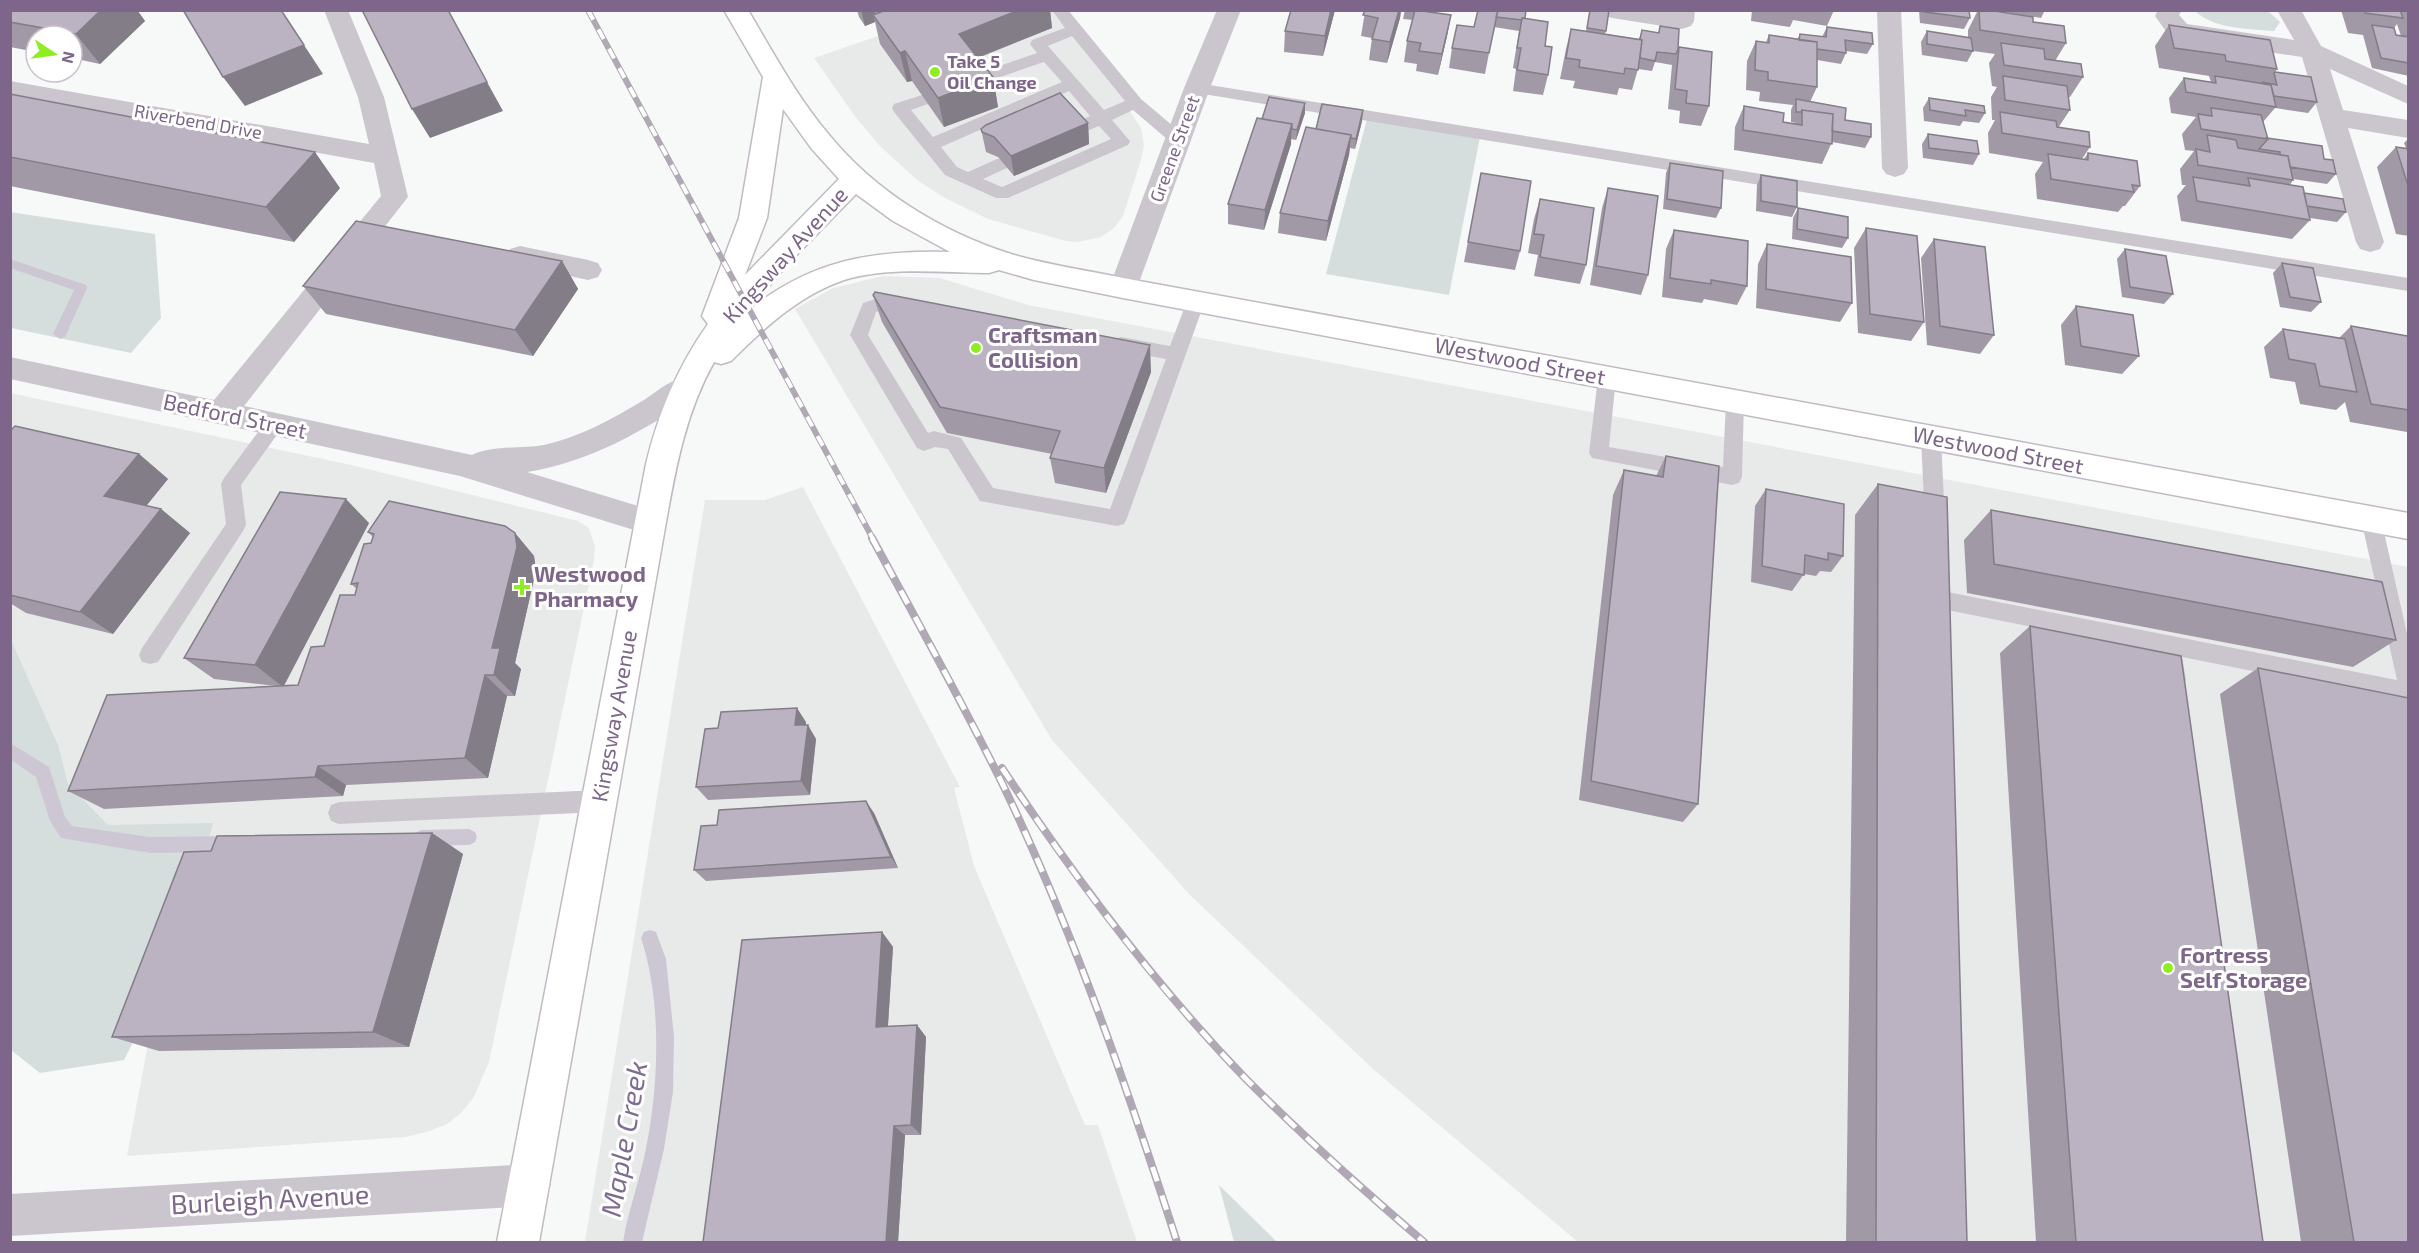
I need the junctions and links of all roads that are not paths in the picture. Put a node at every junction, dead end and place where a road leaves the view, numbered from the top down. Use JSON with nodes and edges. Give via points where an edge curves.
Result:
{"nodes":[{"id":1,"x":336,"y":10,"type":"edge"},
{"id":2,"x":736,"y":10,"type":"edge"},
{"id":3,"x":1059,"y":10,"type":"edge"},
{"id":4,"x":1229,"y":10,"type":"edge"},
{"id":5,"x":1612,"y":10,"type":"edge"},
{"id":6,"x":1683,"y":10,"type":"edge"},
{"id":7,"x":1889,"y":10,"type":"edge"},
{"id":8,"x":2170,"y":10,"type":"edge"},
{"id":9,"x":2289,"y":10,"type":"edge"},
{"id":10,"x":1074,"y":30,"type":"junction"},
{"id":11,"x":2312,"y":51,"type":"junction"},
{"id":12,"x":1047,"y":55,"type":"junction"},
{"id":13,"x":776,"y":75,"type":"junction"},
{"id":14,"x":977,"y":80,"type":"edge"},
{"id":15,"x":1072,"y":84,"type":"junction"},
{"id":16,"x":1197,"y":88,"type":"junction"},
{"id":17,"x":10,"y":89,"type":"edge"},
{"id":18,"x":2409,"y":96,"type":"edge"},
{"id":19,"x":925,"y":99,"type":"edge"},
{"id":20,"x":1135,"y":103,"type":"junction"},
{"id":21,"x":2333,"y":117,"type":"junction"},
{"id":22,"x":1101,"y":118,"type":"junction"},
{"id":23,"x":1077,"y":129,"type":"edge"},
{"id":24,"x":2409,"y":129,"type":"edge"},
{"id":25,"x":1179,"y":141,"type":"junction"},
{"id":26,"x":930,"y":145,"type":"junction"},
{"id":27,"x":385,"y":156,"type":"junction"},
{"id":28,"x":1003,"y":163,"type":"edge"},
{"id":29,"x":1895,"y":168,"type":"dead end"},
{"id":30,"x":855,"y":179,"type":"junction"},
{"id":31,"x":967,"y":179,"type":"junction"},
{"id":32,"x":2370,"y":242,"type":"dead end"},
{"id":33,"x":496,"y":252,"type":"edge"},
{"id":34,"x":1009,"y":263,"type":"junction"},
{"id":35,"x":588,"y":270,"type":"dead end"},
{"id":36,"x":2409,"y":285,"type":"edge"},
{"id":37,"x":1124,"y":288,"type":"junction"},
{"id":38,"x":1196,"y":301,"type":"junction"},
{"id":39,"x":922,"y":308,"type":"edge"},
{"id":40,"x":1107,"y":341,"type":"edge"},
{"id":41,"x":1177,"y":354,"type":"junction"},
{"id":42,"x":10,"y":368,"type":"edge"},
{"id":43,"x":1607,"y":378,"type":"junction"},
{"id":44,"x":687,"y":388,"type":"junction"},
{"id":45,"x":1735,"y":401,"type":"junction"},
{"id":46,"x":221,"y":413,"type":"junction"},
{"id":47,"x":274,"y":425,"type":"junction"},
{"id":48,"x":1931,"y":438,"type":"junction"},
{"id":49,"x":460,"y":464,"type":"junction"},
{"id":50,"x":2371,"y":519,"type":"junction"},
{"id":51,"x":650,"y":522,"type":"junction"},
{"id":52,"x":2409,"y":526,"type":"edge"},
{"id":53,"x":1935,"y":540,"type":"edge"},
{"id":54,"x":1936,"y":575,"type":"edge"},
{"id":55,"x":1937,"y":599,"type":"junction"},
{"id":56,"x":1938,"y":623,"type":"edge"},
{"id":57,"x":2170,"y":645,"type":"junction"},
{"id":58,"x":150,"y":655,"type":"dead end"},
{"id":59,"x":2409,"y":683,"type":"edge"},
{"id":60,"x":2409,"y":692,"type":"edge"},
{"id":61,"x":2178,"y":704,"type":"edge"},
{"id":62,"x":598,"y":801,"type":"junction"},
{"id":63,"x":339,"y":813,"type":"dead end"},
{"id":64,"x":530,"y":1185,"type":"junction"},
{"id":65,"x":10,"y":1215,"type":"edge"},
{"id":66,"x":518,"y":1242,"type":"edge"}],
"edges":[{"from":1,"to":27,"type":"street","via":[[370,97]]},
{"from":2,"to":13,"type":"main road","name":"Westwood Street"},
{"from":3,"to":10,"type":"lane"},
{"from":4,"to":16,"type":"street","name":"Greene Street"},
{"from":5,"to":6,"type":"street","via":[[1682,21]]},
{"from":7,"to":29,"type":"street"},
{"from":8,"to":11,"type":"street","via":[[2167,16],[2179,31]]},
{"from":9,"to":11,"type":"street"},
{"from":10,"to":12,"type":"lane","via":[[1038,44]]},
{"from":10,"to":20,"type":"lane"},
{"from":11,"to":18,"type":"street"},
{"from":11,"to":21,"type":"street"},
{"from":12,"to":14,"type":"lane"},
{"from":12,"to":15,"type":"lane"},
{"from":13,"to":30,"type":"main road","name":"Westwood Street","via":[[814,133]]},
{"from":13,"to":44,"type":"main road","via":[[753,218]]},
{"from":15,"to":22,"type":"lane"},
{"from":15,"to":26,"type":"lane"},
{"from":16,"to":25,"type":"street","name":"Greene Street"},
{"from":16,"to":36,"type":"lane"},
{"from":17,"to":27,"type":"street","name":"Riverbend Drive"},
{"from":19,"to":26,"type":"lane","via":[[900,108]]},
{"from":20,"to":22,"type":"lane"},
{"from":20,"to":25,"type":"lane"},
{"from":21,"to":24,"type":"street"},
{"from":21,"to":32,"type":"street"},
{"from":22,"to":23,"type":"lane"},
{"from":22,"to":31,"type":"lane","via":[[1122,141],[1002,194]]},
{"from":25,"to":37,"type":"street","name":"Greene Street"},
{"from":26,"to":31,"type":"lane","via":[[951,171]]},
{"from":27,"to":46,"type":"street","via":[[395,197],[383,229]]},
{"from":28,"to":31,"type":"lane"},
{"from":30,"to":34,"type":"main road","name":"Westwood Street","via":[[927,228],[982,255]]},
{"from":30,"to":44,"type":"main road","name":"Kingsway Avenue","via":[[736,305],[713,338]]},
{"from":33,"to":35,"type":"street"},
{"from":34,"to":37,"type":"main road","name":"Westwood Street"},
{"from":34,"to":44,"type":"main road","via":[[875,264],[827,275],[784,296],[749,324]]},
{"from":37,"to":38,"type":"main road","name":"Westwood Street"},
{"from":38,"to":41,"type":"lane"},
{"from":38,"to":43,"type":"main road","name":"Westwood Street"},
{"from":39,"to":41,"type":"lane","via":[[888,302],[869,308],[859,335],[924,443],[934,439],[954,443],[987,495],[1009,499],[1117,518]]},
{"from":40,"to":41,"type":"lane"},
{"from":42,"to":46,"type":"street","name":"Bedford Street"},
{"from":43,"to":45,"type":"main road","name":"Westwood Street"},
{"from":43,"to":45,"type":"lane","via":[[1599,453],[1732,477]]},
{"from":44,"to":49,"type":"street","name":"Bedford Street","via":[[597,442],[535,459]]},
{"from":44,"to":51,"type":"main road","name":"Kingsway Avenue","via":[[664,451]]},
{"from":45,"to":48,"type":"main road","name":"Westwood Street"},
{"from":46,"to":47,"type":"street","name":"Bedford Street"},
{"from":47,"to":49,"type":"street","name":"Bedford Street"},
{"from":47,"to":58,"type":"lane","via":[[231,484],[236,525]]},
{"from":48,"to":50,"type":"main road","name":"Westwood Street"},
{"from":48,"to":53,"type":"lane"},
{"from":49,"to":51,"type":"street","name":"Bedford Street"},
{"from":50,"to":52,"type":"main road","name":"Westwood Street"},
{"from":50,"to":59,"type":"lane"},
{"from":51,"to":62,"type":"main road","name":"Kingsway Avenue"},
{"from":54,"to":55,"type":"lane"},
{"from":55,"to":56,"type":"lane"},
{"from":55,"to":57,"type":"lane"},
{"from":57,"to":60,"type":"lane"},
{"from":57,"to":61,"type":"lane"},
{"from":62,"to":63,"type":"lane"},
{"from":62,"to":64,"type":"main road","name":"Kingsway Avenue"},
{"from":64,"to":65,"type":"street","name":"Burleigh Avenue"},
{"from":64,"to":66,"type":"main road","name":"Kingsway Avenue"}]}
